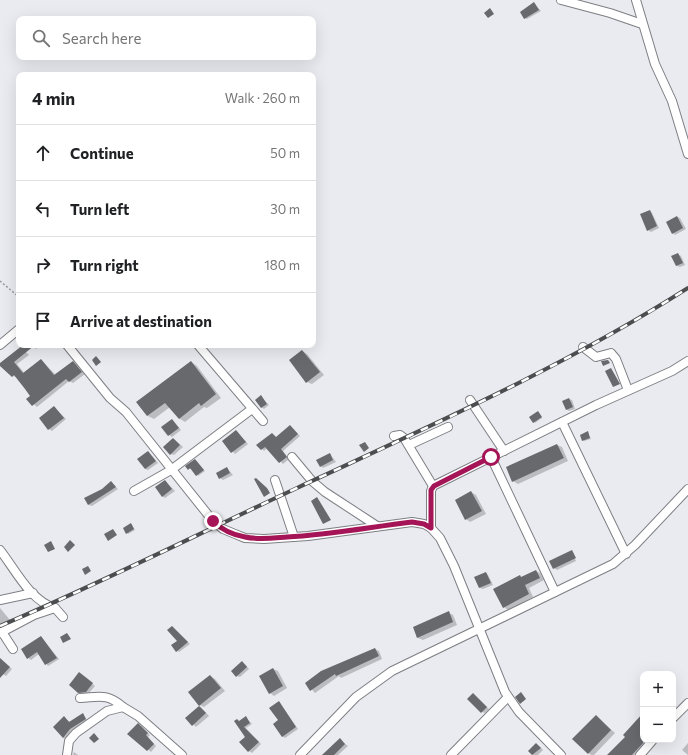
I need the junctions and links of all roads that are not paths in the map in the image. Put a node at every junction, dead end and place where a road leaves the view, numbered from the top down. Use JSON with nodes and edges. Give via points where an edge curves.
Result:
{"nodes":[{"id":1,"x":562,"y":0,"type":"edge"},
{"id":2,"x":636,"y":0,"type":"edge"},
{"id":3,"x":642,"y":24,"type":"junction"},
{"id":4,"x":688,"y":154,"type":"edge"},
{"id":5,"x":16,"y":332,"type":"edge"},
{"id":6,"x":0,"y":345,"type":"edge"},
{"id":7,"x":584,"y":347,"type":"dead end"},
{"id":8,"x":69,"y":348,"type":"edge"},
{"id":9,"x":201,"y":348,"type":"edge"},
{"id":10,"x":688,"y":361,"type":"edge"},
{"id":11,"x":628,"y":390,"type":"junction"},
{"id":12,"x":470,"y":400,"type":"dead end"},
{"id":13,"x":252,"y":409,"type":"junction"},
{"id":14,"x":263,"y":421,"type":"dead end"},
{"id":15,"x":562,"y":422,"type":"junction"},
{"id":16,"x":448,"y":427,"type":"dead end"},
{"id":17,"x":394,"y":436,"type":"dead end"},
{"id":18,"x":409,"y":445,"type":"junction"},
{"id":19,"x":504,"y":451,"type":"junction"},
{"id":20,"x":292,"y":457,"type":"dead end"},
{"id":21,"x":491,"y":457,"type":"junction"},
{"id":22,"x":171,"y":470,"type":"junction"},
{"id":23,"x":275,"y":480,"type":"dead end"},
{"id":24,"x":434,"y":486,"type":"junction"},
{"id":25,"x":688,"y":489,"type":"edge"},
{"id":26,"x":134,"y":491,"type":"dead end"},
{"id":27,"x":377,"y":526,"type":"junction"},
{"id":28,"x":431,"y":528,"type":"junction"},
{"id":29,"x":294,"y":537,"type":"junction"},
{"id":30,"x":0,"y":550,"type":"edge"},
{"id":31,"x":626,"y":554,"type":"junction"},
{"id":32,"x":555,"y":592,"type":"junction"},
{"id":33,"x":33,"y":593,"type":"junction"},
{"id":34,"x":0,"y":600,"type":"edge"},
{"id":35,"x":55,"y":608,"type":"junction"},
{"id":36,"x":63,"y":617,"type":"dead end"},
{"id":37,"x":478,"y":629,"type":"junction"},
{"id":38,"x":1,"y":633,"type":"edge"},
{"id":39,"x":13,"y":650,"type":"dead end"},
{"id":40,"x":508,"y":697,"type":"junction"},
{"id":41,"x":80,"y":698,"type":"dead end"},
{"id":42,"x":688,"y":703,"type":"edge"},
{"id":43,"x":123,"y":707,"type":"junction"},
{"id":44,"x":676,"y":715,"type":"edge"},
{"id":45,"x":650,"y":743,"type":"edge"},
{"id":46,"x":555,"y":753,"type":"edge"},
{"id":47,"x":67,"y":755,"type":"edge"},
{"id":48,"x":182,"y":755,"type":"edge"},
{"id":49,"x":300,"y":755,"type":"edge"},
{"id":50,"x":451,"y":755,"type":"edge"},
{"id":51,"x":640,"y":755,"type":"edge"}],
"edges":[{"from":1,"to":3,"type":"street"},
{"from":2,"to":3,"type":"street"},
{"from":3,"to":4,"type":"street","via":[[655,64],[672,101]]},
{"from":5,"to":6,"type":"street"},
{"from":7,"to":11,"type":"street","via":[[596,357],[612,354]]},
{"from":8,"to":22,"type":"street","via":[[110,398],[126,412]]},
{"from":9,"to":13,"type":"street"},
{"from":10,"to":11,"type":"street","via":[[672,371]]},
{"from":11,"to":15,"type":"street"},
{"from":12,"to":19,"type":"street"},
{"from":13,"to":14,"type":"street"},
{"from":13,"to":22,"type":"street"},
{"from":15,"to":19,"type":"street"},
{"from":15,"to":31,"type":"street"},
{"from":16,"to":18,"type":"street"},
{"from":17,"to":18,"type":"street","via":[[402,436]]},
{"from":18,"to":24,"type":"street"},
{"from":19,"to":21,"type":"street"},
{"from":20,"to":27,"type":"street","via":[[325,492]]},
{"from":21,"to":24,"type":"street"},
{"from":21,"to":32,"type":"street"},
{"from":22,"to":26,"type":"street"},
{"from":22,"to":29,"type":"street","via":[[213,521],[223,529],[245,538]]},
{"from":23,"to":29,"type":"street"},
{"from":24,"to":28,"type":"street","via":[[431,490]]},
{"from":25,"to":31,"type":"street"},
{"from":27,"to":28,"type":"street","via":[[412,522]]},
{"from":27,"to":29,"type":"street"},
{"from":28,"to":37,"type":"street","via":[[440,538],[454,566]]},
{"from":30,"to":33,"type":"street"},
{"from":31,"to":32,"type":"street","via":[[613,564]]},
{"from":32,"to":37,"type":"street"},
{"from":33,"to":34,"type":"street"},
{"from":33,"to":35,"type":"street","via":[[48,606]]},
{"from":35,"to":36,"type":"street"},
{"from":35,"to":38,"type":"street","via":[[34,615]]},
{"from":37,"to":40,"type":"street"},
{"from":37,"to":49,"type":"street","via":[[374,683],[356,697]]},
{"from":38,"to":39,"type":"street"},
{"from":40,"to":46,"type":"street"},
{"from":40,"to":50,"type":"street"},
{"from":41,"to":43,"type":"street","via":[[113,698]]},
{"from":42,"to":44,"type":"street"},
{"from":43,"to":47,"type":"street","via":[[107,711],[76,733],[70,741]]},
{"from":43,"to":48,"type":"street","via":[[138,716]]},
{"from":45,"to":51,"type":"street"}]}
